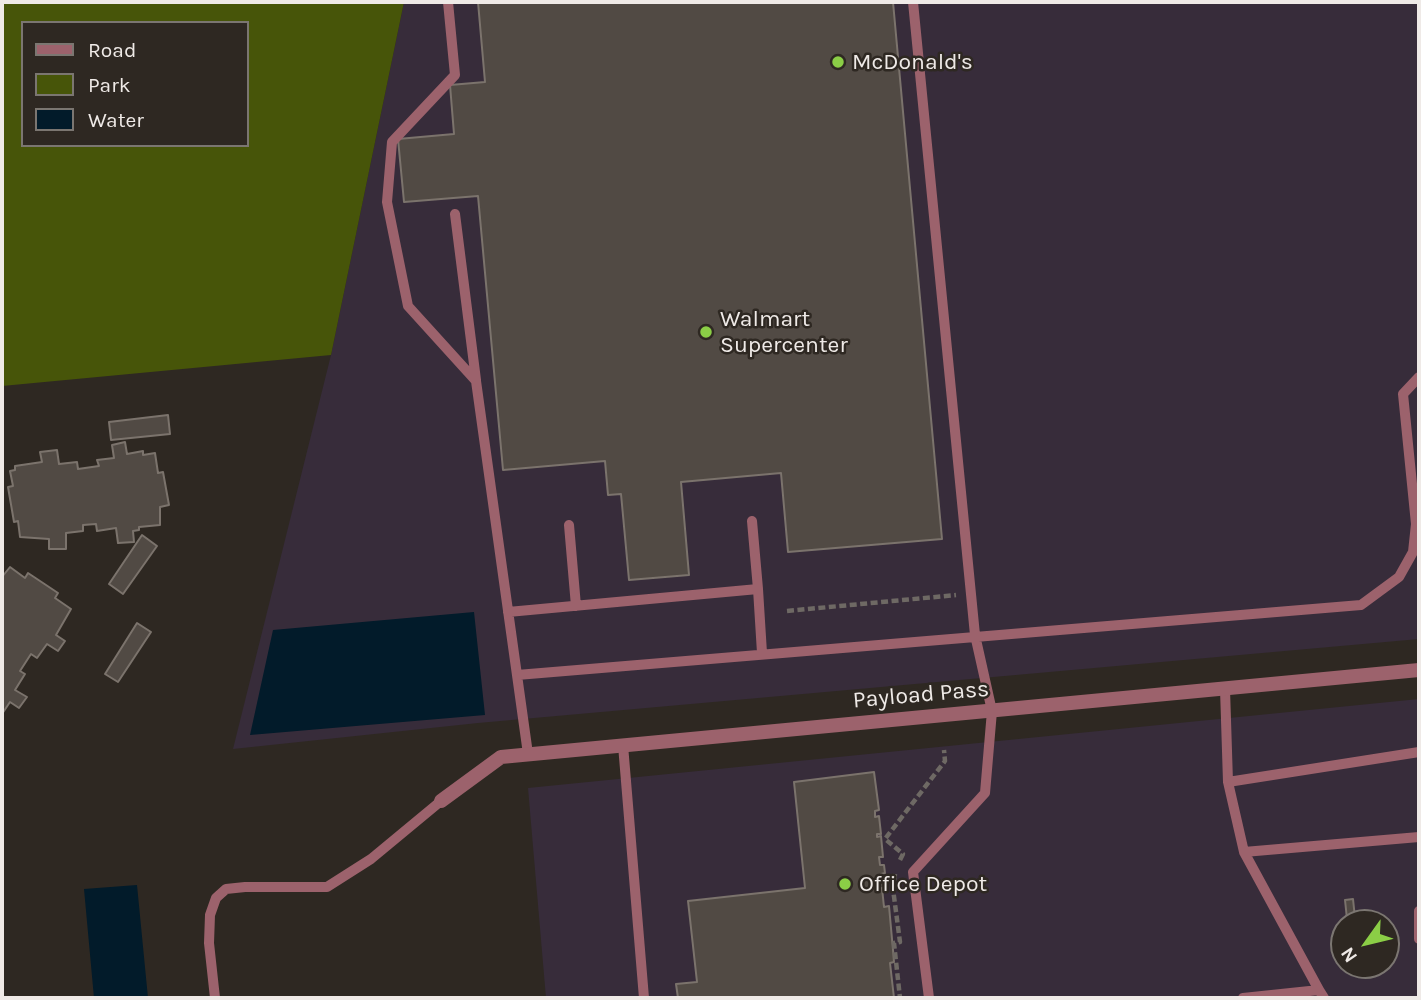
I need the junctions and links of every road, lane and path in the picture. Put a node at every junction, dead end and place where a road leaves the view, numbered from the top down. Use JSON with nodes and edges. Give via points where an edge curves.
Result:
{"nodes":[{"id":1,"x":448,"y":2,"type":"edge"},
{"id":2,"x":913,"y":2,"type":"edge"},
{"id":3,"x":454,"y":214,"type":"dead end"},
{"id":4,"x":1419,"y":377,"type":"edge"},
{"id":5,"x":476,"y":381,"type":"junction"},
{"id":6,"x":752,"y":521,"type":"dead end"},
{"id":7,"x":569,"y":525,"type":"dead end"},
{"id":8,"x":758,"y":589,"type":"junction"},
{"id":9,"x":957,"y":595,"type":"dead end"},
{"id":10,"x":576,"y":606,"type":"junction"},
{"id":11,"x":787,"y":611,"type":"dead end"},
{"id":12,"x":508,"y":612,"type":"junction"},
{"id":13,"x":975,"y":635,"type":"junction"},
{"id":14,"x":762,"y":653,"type":"junction"},
{"id":15,"x":1419,"y":670,"type":"edge"},
{"id":16,"x":517,"y":675,"type":"junction"},
{"id":17,"x":1224,"y":689,"type":"junction"},
{"id":18,"x":992,"y":711,"type":"junction"},
{"id":19,"x":623,"y":746,"type":"junction"},
{"id":20,"x":1419,"y":752,"type":"edge"},
{"id":21,"x":528,"y":754,"type":"junction"},
{"id":22,"x":1228,"y":782,"type":"junction"},
{"id":23,"x":441,"y":801,"type":"joint"},
{"id":24,"x":1419,"y":837,"type":"edge"},
{"id":25,"x":1244,"y":852,"type":"junction"},
{"id":26,"x":1419,"y":911,"type":"edge"},
{"id":27,"x":1419,"y":939,"type":"edge"},
{"id":28,"x":1322,"y":994,"type":"edge"},
{"id":29,"x":215,"y":998,"type":"edge"},
{"id":30,"x":644,"y":998,"type":"edge"},
{"id":31,"x":929,"y":998,"type":"edge"},
{"id":32,"x":1243,"y":998,"type":"edge"}],
"edges":[{"from":1,"to":5,"type":"lane","via":[[455,75],[392,142],[387,202],[408,306]]},
{"from":2,"to":13,"type":"lane"},
{"from":3,"to":5,"type":"lane"},
{"from":4,"to":13,"type":"lane","via":[[1403,394],[1416,524],[1413,551],[1399,577],[1361,605]]},
{"from":5,"to":12,"type":"lane"},
{"from":6,"to":8,"type":"lane"},
{"from":7,"to":10,"type":"lane"},
{"from":8,"to":10,"type":"lane"},
{"from":8,"to":14,"type":"lane"},
{"from":9,"to":11,"type":"path"},
{"from":10,"to":12,"type":"lane"},
{"from":12,"to":16,"type":"lane"},
{"from":13,"to":14,"type":"lane"},
{"from":13,"to":18,"type":"lane"},
{"from":14,"to":16,"type":"lane"},
{"from":15,"to":17,"type":"street","name":"Payload Pass"},
{"from":16,"to":21,"type":"lane"},
{"from":17,"to":18,"type":"street","name":"Payload Pass"},
{"from":17,"to":22,"type":"lane"},
{"from":18,"to":19,"type":"street","name":"Payload Pass"},
{"from":18,"to":31,"type":"lane","via":[[985,793],[913,872]]},
{"from":19,"to":21,"type":"street","name":"Payload Pass"},
{"from":19,"to":30,"type":"lane"},
{"from":20,"to":22,"type":"lane"},
{"from":21,"to":23,"type":"street","name":"Payload Pass","via":[[500,757]]},
{"from":22,"to":25,"type":"lane"},
{"from":23,"to":29,"type":"lane","via":[[371,859],[327,887],[226,889],[216,898],[210,915]]},
{"from":24,"to":25,"type":"lane"},
{"from":25,"to":28,"type":"lane"},
{"from":26,"to":27,"type":"lane"},
{"from":28,"to":32,"type":"lane"}]}
